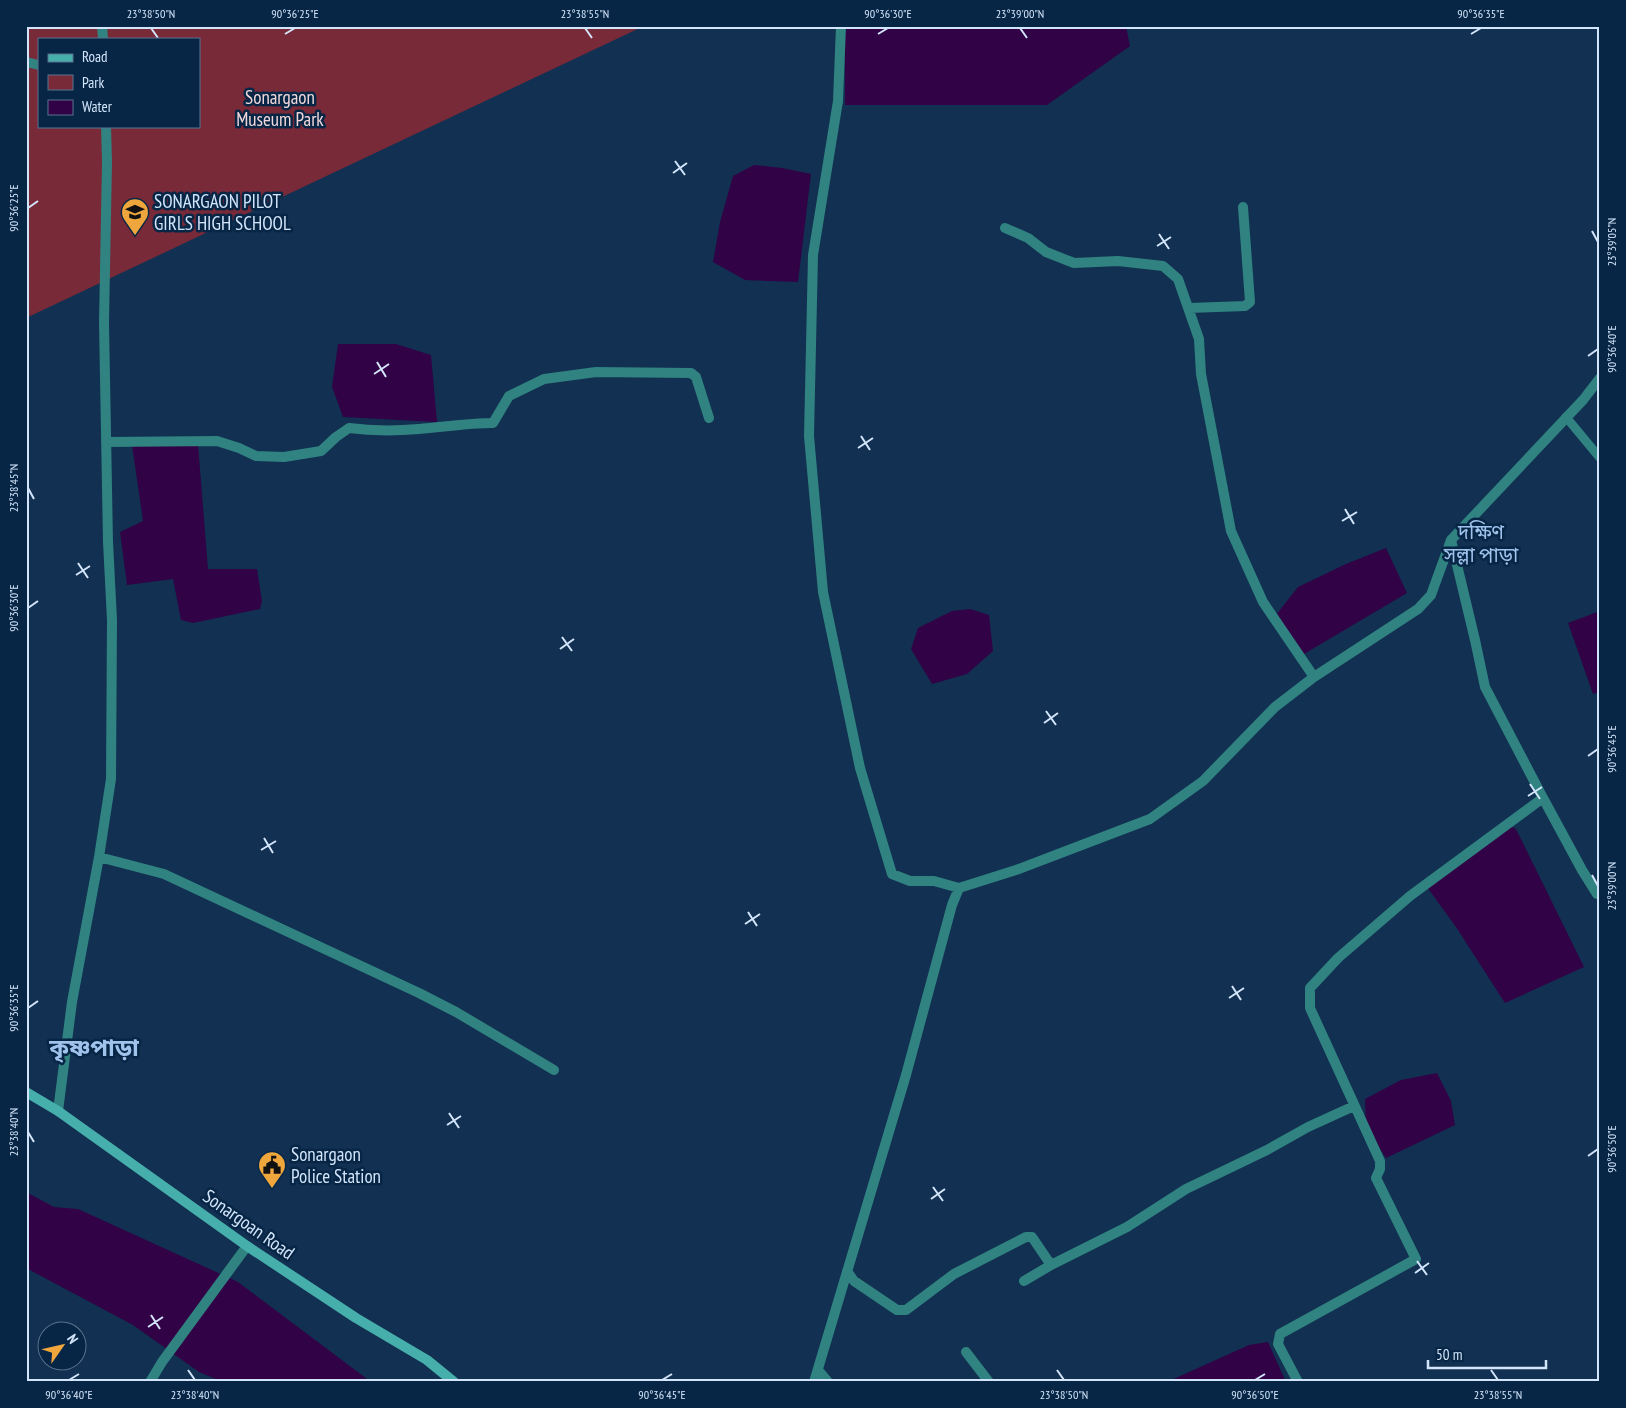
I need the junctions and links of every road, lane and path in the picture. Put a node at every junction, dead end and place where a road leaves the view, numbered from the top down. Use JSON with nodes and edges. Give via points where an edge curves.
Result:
{"nodes":[{"id":1,"x":841,"y":26,"type":"edge"},
{"id":2,"x":106,"y":128,"type":"edge"},
{"id":3,"x":1243,"y":207,"type":"dead end"},
{"id":4,"x":1004,"y":228,"type":"dead end"},
{"id":5,"x":1189,"y":308,"type":"junction"},
{"id":6,"x":1600,"y":378,"type":"edge"},
{"id":7,"x":1566,"y":417,"type":"junction"},
{"id":8,"x":709,"y":418,"type":"dead end"},
{"id":9,"x":106,"y":442,"type":"junction"},
{"id":10,"x":1600,"y":458,"type":"edge"},
{"id":11,"x":1451,"y":540,"type":"junction"},
{"id":12,"x":1314,"y":677,"type":"junction"},
{"id":13,"x":1543,"y":798,"type":"junction"},
{"id":14,"x":99,"y":857,"type":"junction"},
{"id":15,"x":959,"y":888,"type":"junction"},
{"id":16,"x":1597,"y":894,"type":"dead end"},
{"id":17,"x":554,"y":1070,"type":"dead end"},
{"id":18,"x":26,"y":1092,"type":"edge"},
{"id":19,"x":1354,"y":1106,"type":"junction"},
{"id":20,"x":58,"y":1111,"type":"junction"},
{"id":21,"x":247,"y":1246,"type":"junction"},
{"id":22,"x":1052,"y":1265,"type":"junction"},
{"id":23,"x":848,"y":1270,"type":"junction"},
{"id":24,"x":1024,"y":1281,"type":"dead end"},
{"id":25,"x":966,"y":1352,"type":"dead end"},
{"id":26,"x":818,"y":1370,"type":"junction"},
{"id":27,"x":150,"y":1382,"type":"edge"},
{"id":28,"x":454,"y":1382,"type":"edge"},
{"id":29,"x":814,"y":1382,"type":"edge"},
{"id":30,"x":828,"y":1382,"type":"edge"},
{"id":31,"x":989,"y":1382,"type":"edge"},
{"id":32,"x":1298,"y":1382,"type":"edge"}],
"edges":[{"from":1,"to":15,"type":"street","via":[[838,101],[813,255],[809,436],[823,592],[860,768],[892,874],[910,881],[934,881]]},
{"from":2,"to":9,"type":"street"},
{"from":3,"to":5,"type":"street","via":[[1250,302],[1245,306]]},
{"from":4,"to":5,"type":"street","via":[[1028,238],[1046,252],[1074,263],[1118,261],[1163,266],[1178,279]]},
{"from":5,"to":12,"type":"street","via":[[1199,339],[1201,374],[1231,531],[1263,602]]},
{"from":6,"to":7,"type":"street"},
{"from":7,"to":10,"type":"lane"},
{"from":7,"to":11,"type":"street"},
{"from":8,"to":9,"type":"street","via":[[696,377],[691,373],[596,372],[544,380],[509,396],[493,422],[418,429],[349,428],[321,451],[284,457],[256,456],[217,441]]},
{"from":9,"to":14,"type":"street","via":[[112,739],[111,779]]},
{"from":11,"to":12,"type":"street","via":[[1431,595],[1418,609]]},
{"from":11,"to":13,"type":"street","via":[[1485,687]]},
{"from":12,"to":15,"type":"street","via":[[1275,707],[1203,781],[1150,819]]},
{"from":13,"to":16,"type":"street"},
{"from":13,"to":19,"type":"street","via":[[1410,896],[1338,958],[1310,988],[1310,1008]]},
{"from":14,"to":17,"type":"street","via":[[164,874],[419,993]]},
{"from":14,"to":20,"type":"street","via":[[72,1002]]},
{"from":15,"to":23,"type":"street"},
{"from":18,"to":20,"type":"main road","name":"Sonargoan Road"},
{"from":19,"to":22,"type":"street","via":[[1186,1189],[1127,1226]]},
{"from":19,"to":32,"type":"street","via":[[1380,1161],[1376,1178],[1416,1259],[1280,1334],[1278,1344]]},
{"from":20,"to":21,"type":"main road","name":"Sonargoan Road"},
{"from":21,"to":27,"type":"street"},
{"from":21,"to":28,"type":"main road","name":"Sonargoan Road","via":[[356,1318],[427,1360]]},
{"from":22,"to":23,"type":"street","via":[[1032,1237],[1026,1237],[954,1274],[906,1310],[897,1310],[854,1281]]},
{"from":22,"to":24,"type":"street"},
{"from":23,"to":26,"type":"street"},
{"from":25,"to":31,"type":"street"},
{"from":26,"to":29,"type":"street"},
{"from":26,"to":30,"type":"street"}]}
